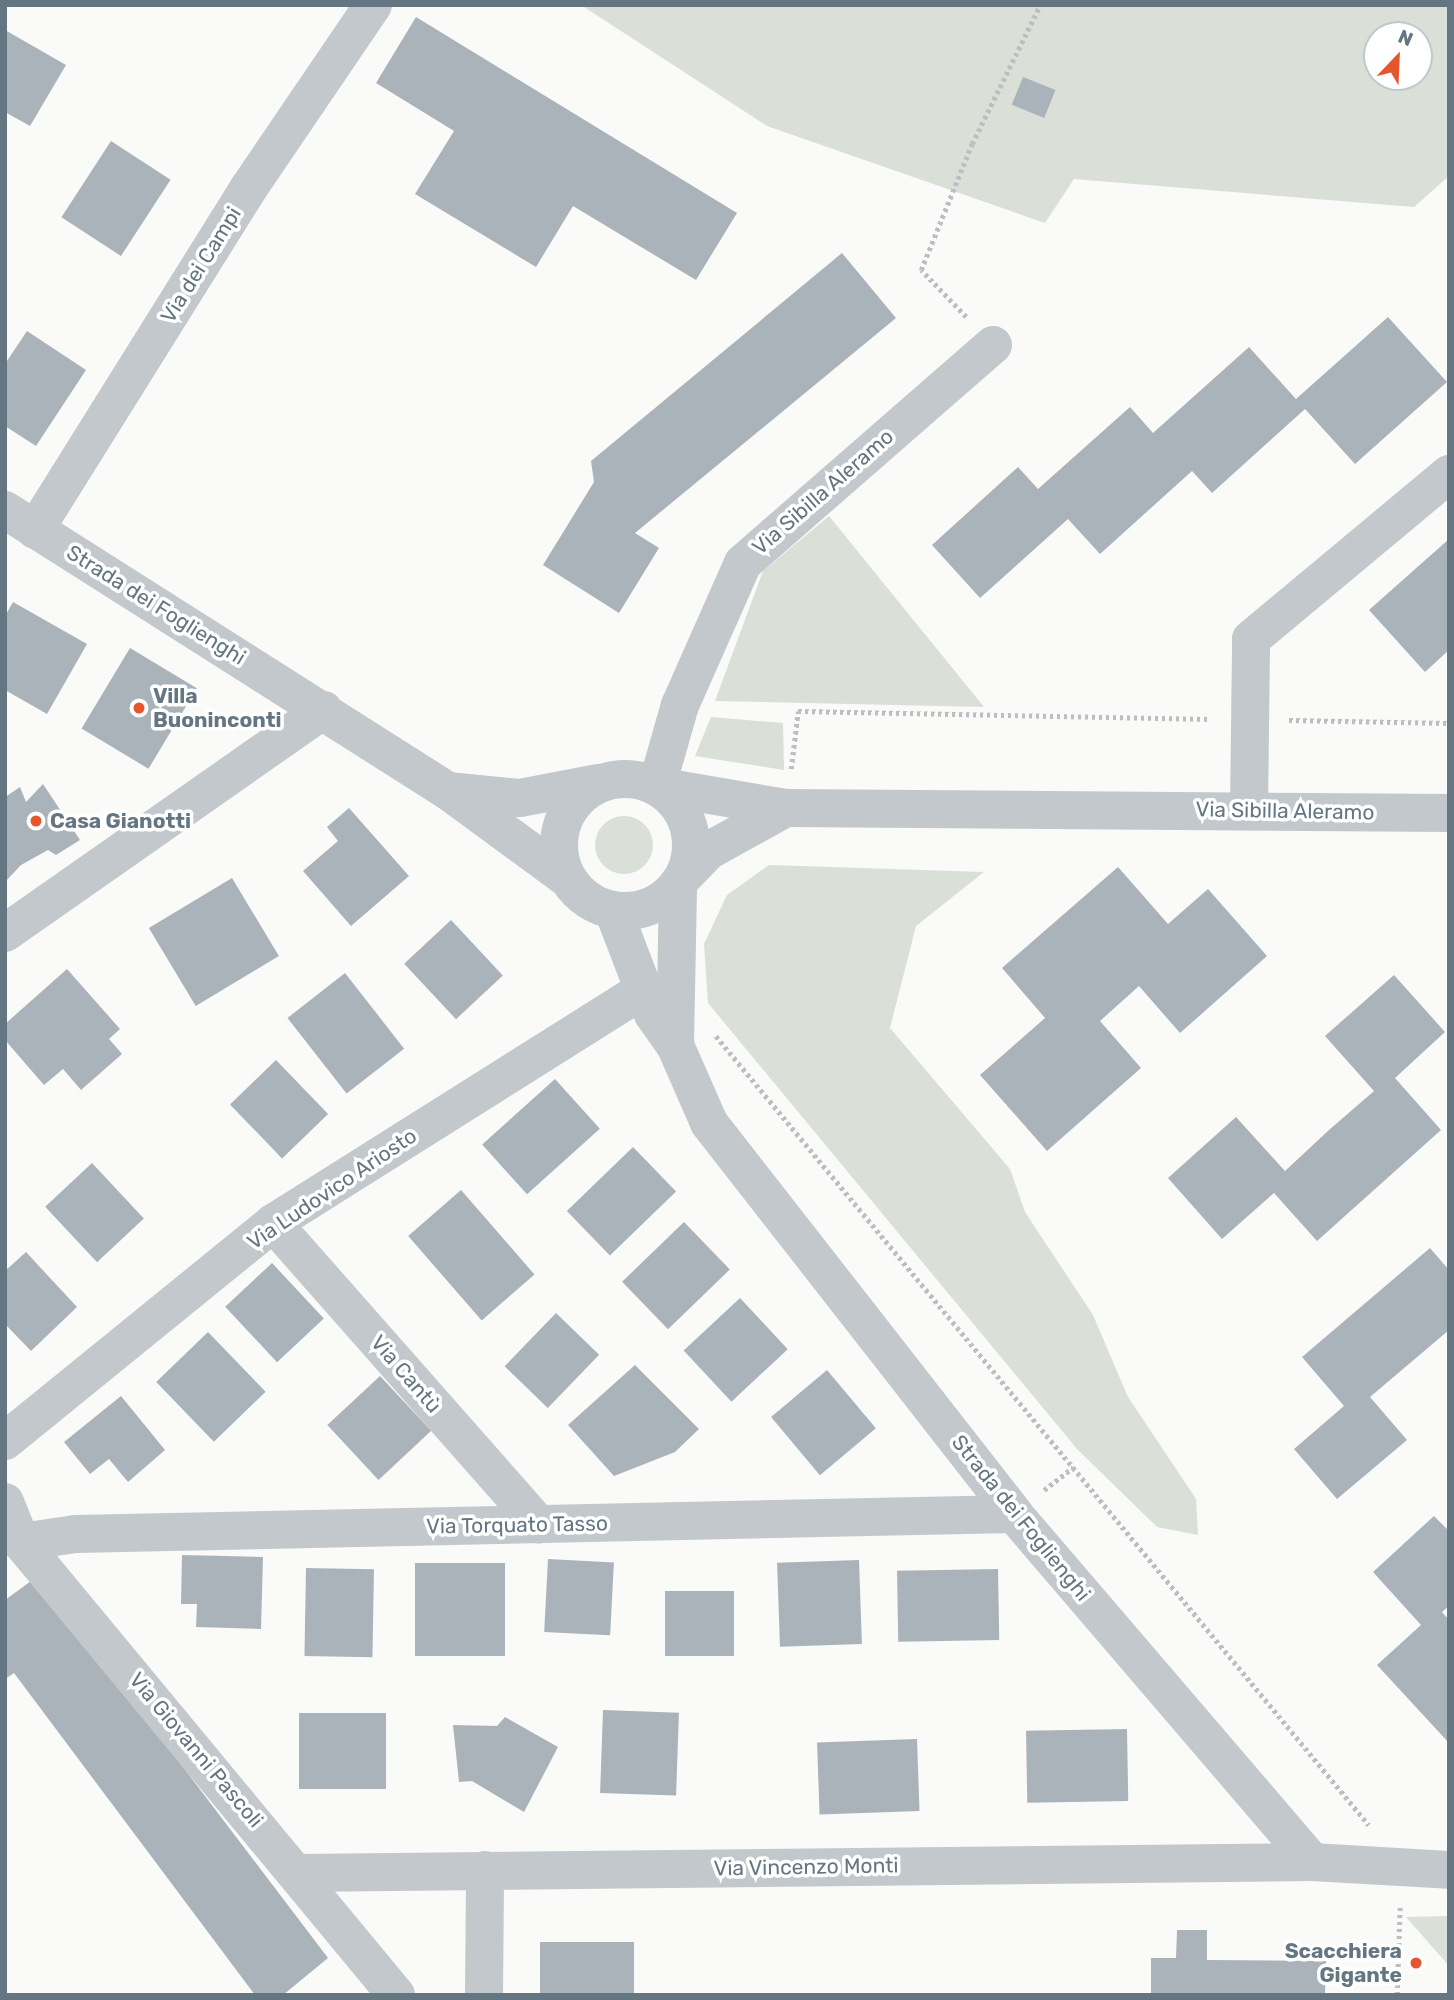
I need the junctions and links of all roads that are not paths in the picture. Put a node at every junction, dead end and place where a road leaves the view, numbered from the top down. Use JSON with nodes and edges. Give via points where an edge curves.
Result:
{"nodes":[{"id":1,"x":373,"y":5,"type":"edge"},
{"id":2,"x":993,"y":345,"type":"road end"},
{"id":3,"x":1449,"y":474,"type":"edge"},
{"id":4,"x":20,"y":520,"type":"edge"},
{"id":5,"x":324,"y":710,"type":"junction"},
{"id":6,"x":601,"y":783,"type":"junction"},
{"id":7,"x":657,"y":786,"type":"junction"},
{"id":8,"x":448,"y":791,"type":"junction"},
{"id":9,"x":786,"y":808,"type":"junction"},
{"id":10,"x":1249,"y":811,"type":"junction"},
{"id":11,"x":1449,"y":813,"type":"edge"},
{"id":12,"x":564,"y":876,"type":"junction"},
{"id":13,"x":681,"y":880,"type":"junction"},
{"id":14,"x":613,"y":910,"type":"junction"},
{"id":15,"x":5,"y":933,"type":"edge"},
{"id":16,"x":644,"y":989,"type":"junction"},
{"id":17,"x":675,"y":1045,"type":"junction"},
{"id":18,"x":273,"y":1223,"type":"junction"},
{"id":19,"x":5,"y":1441,"type":"edge"},
{"id":20,"x":1014,"y":1514,"type":"junction"},
{"id":21,"x":10,"y":1518,"type":"edge"},
{"id":22,"x":539,"y":1525,"type":"junction"},
{"id":23,"x":1312,"y":1862,"type":"junction"},
{"id":24,"x":485,"y":1870,"type":"junction"},
{"id":25,"x":1449,"y":1870,"type":"edge"},
{"id":26,"x":299,"y":1873,"type":"junction"},
{"id":27,"x":396,"y":1995,"type":"edge"},
{"id":28,"x":484,"y":1995,"type":"edge"}],
"edges":[{"from":1,"to":4,"type":"street","name":"Via dei Campi"},
{"from":2,"to":7,"type":"street","name":"Via Sibilla Aleramo","via":[[743,563],[680,705]]},
{"from":3,"to":10,"type":"street","via":[[1251,639]]},
{"from":4,"to":5,"type":"street","name":"Strada dei Foglienghi"},
{"from":5,"to":8,"type":"street","name":"Strada dei Foglienghi"},
{"from":5,"to":15,"type":"street"},
{"from":6,"to":7,"type":"street","name":"Strada dei Foglienghi","via":[[624,778]]},
{"from":6,"to":8,"type":"street","name":"Strada dei Foglienghi","via":[[520,797]]},
{"from":6,"to":12,"type":"street","via":[[574,803],[562,826],[559,848]]},
{"from":7,"to":9,"type":"street","name":"Via Sibilla Aleramo"},
{"from":7,"to":13,"type":"street","name":"Strada dei Foglienghi","via":[[672,797],[690,828],[692,846]]},
{"from":8,"to":12,"type":"street","name":"Strada dei Foglienghi"},
{"from":9,"to":10,"type":"street","name":"Via Sibilla Aleramo"},
{"from":9,"to":13,"type":"street","name":"Via Sibilla Aleramo","via":[[708,851]]},
{"from":10,"to":11,"type":"street","name":"Via Sibilla Aleramo"},
{"from":12,"to":14,"type":"street","name":"Strada dei Foglienghi","via":[[587,900]]},
{"from":13,"to":14,"type":"street","via":[[655,905]]},
{"from":13,"to":17,"type":"street","name":"Strada dei Foglienghi"},
{"from":14,"to":16,"type":"street","name":"Strada dei Foglienghi"},
{"from":16,"to":17,"type":"street","name":"Strada dei Foglienghi","via":[[653,1014]]},
{"from":16,"to":18,"type":"street","name":"Via Ludovico Ariosto"},
{"from":17,"to":20,"type":"street","name":"Strada dei Foglienghi","via":[[709,1123]]},
{"from":18,"to":19,"type":"street","name":"Via Ludovico Ariosto"},
{"from":18,"to":22,"type":"street","name":"Via Cantù"},
{"from":20,"to":22,"type":"street","name":"Via Torquato Tasso"},
{"from":20,"to":23,"type":"street","name":"Strada dei Foglienghi"},
{"from":21,"to":22,"type":"street","name":"Via Torquato Tasso","via":[[75,1534]]},
{"from":21,"to":26,"type":"street","name":"Via Giovanni Pascoli"},
{"from":23,"to":24,"type":"street","name":"Via Vincenzo Monti"},
{"from":23,"to":25,"type":"street"},
{"from":24,"to":26,"type":"street","name":"Via Vincenzo Monti"},
{"from":24,"to":28,"type":"street"},
{"from":26,"to":27,"type":"street","name":"Via Giovanni Pascoli"}]}
